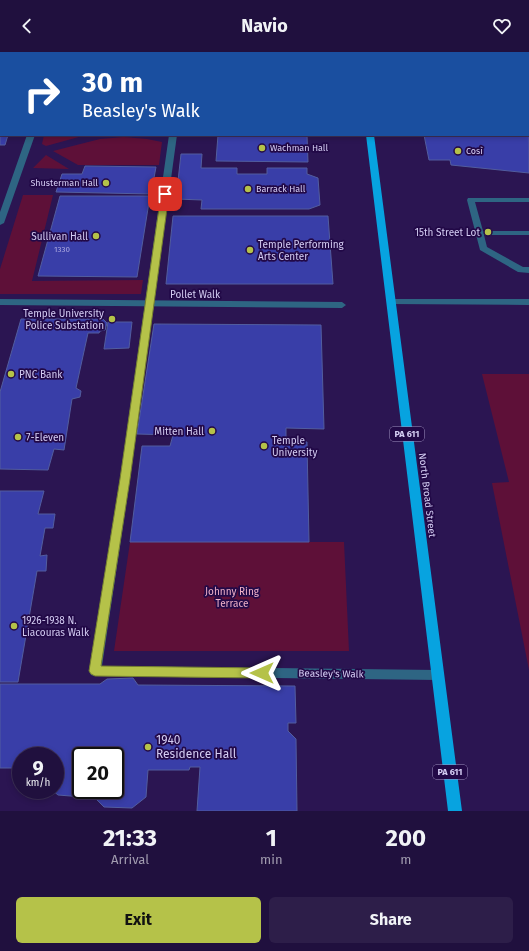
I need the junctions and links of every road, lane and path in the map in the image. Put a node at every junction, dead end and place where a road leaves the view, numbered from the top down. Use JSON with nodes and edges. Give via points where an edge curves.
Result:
{"nodes":[{"id":1,"x":31,"y":136,"type":"edge"},
{"id":2,"x":173,"y":136,"type":"edge"},
{"id":3,"x":370,"y":136,"type":"edge"},
{"id":4,"x":529,"y":200,"type":"edge"},
{"id":5,"x":0,"y":223,"type":"edge"},
{"id":6,"x":479,"y":233,"type":"junction"},
{"id":7,"x":529,"y":233,"type":"edge"},
{"id":8,"x":529,"y":270,"type":"edge"},
{"id":9,"x":0,"y":302,"type":"edge"},
{"id":10,"x":391,"y":302,"type":"junction"},
{"id":11,"x":529,"y":302,"type":"edge"},
{"id":12,"x":149,"y":304,"type":"junction"},
{"id":13,"x":342,"y":305,"type":"dead end"},
{"id":14,"x":438,"y":675,"type":"junction"},
{"id":15,"x":454,"y":811,"type":"edge"}],
"edges":[{"from":1,"to":5,"type":"street"},
{"from":2,"to":12,"type":"street","name":"Beasley's Walk"},
{"from":3,"to":10,"type":"main road","name":"North Broad Street","number":"PA 611"},
{"from":4,"to":6,"type":"street","via":[[471,200]]},
{"from":6,"to":7,"type":"street"},
{"from":6,"to":8,"type":"street","via":[[483,248],[521,270]]},
{"from":9,"to":12,"type":"street","name":"Pollet Walk"},
{"from":10,"to":11,"type":"street"},
{"from":10,"to":14,"type":"main road","name":"North Broad Street","number":"PA 611"},
{"from":12,"to":13,"type":"street","name":"Pollet Walk"},
{"from":12,"to":14,"type":"street","name":"Beasley's Walk","via":[[95,671]]},
{"from":14,"to":15,"type":"main road","name":"North Broad Street","number":"PA 611"}]}
